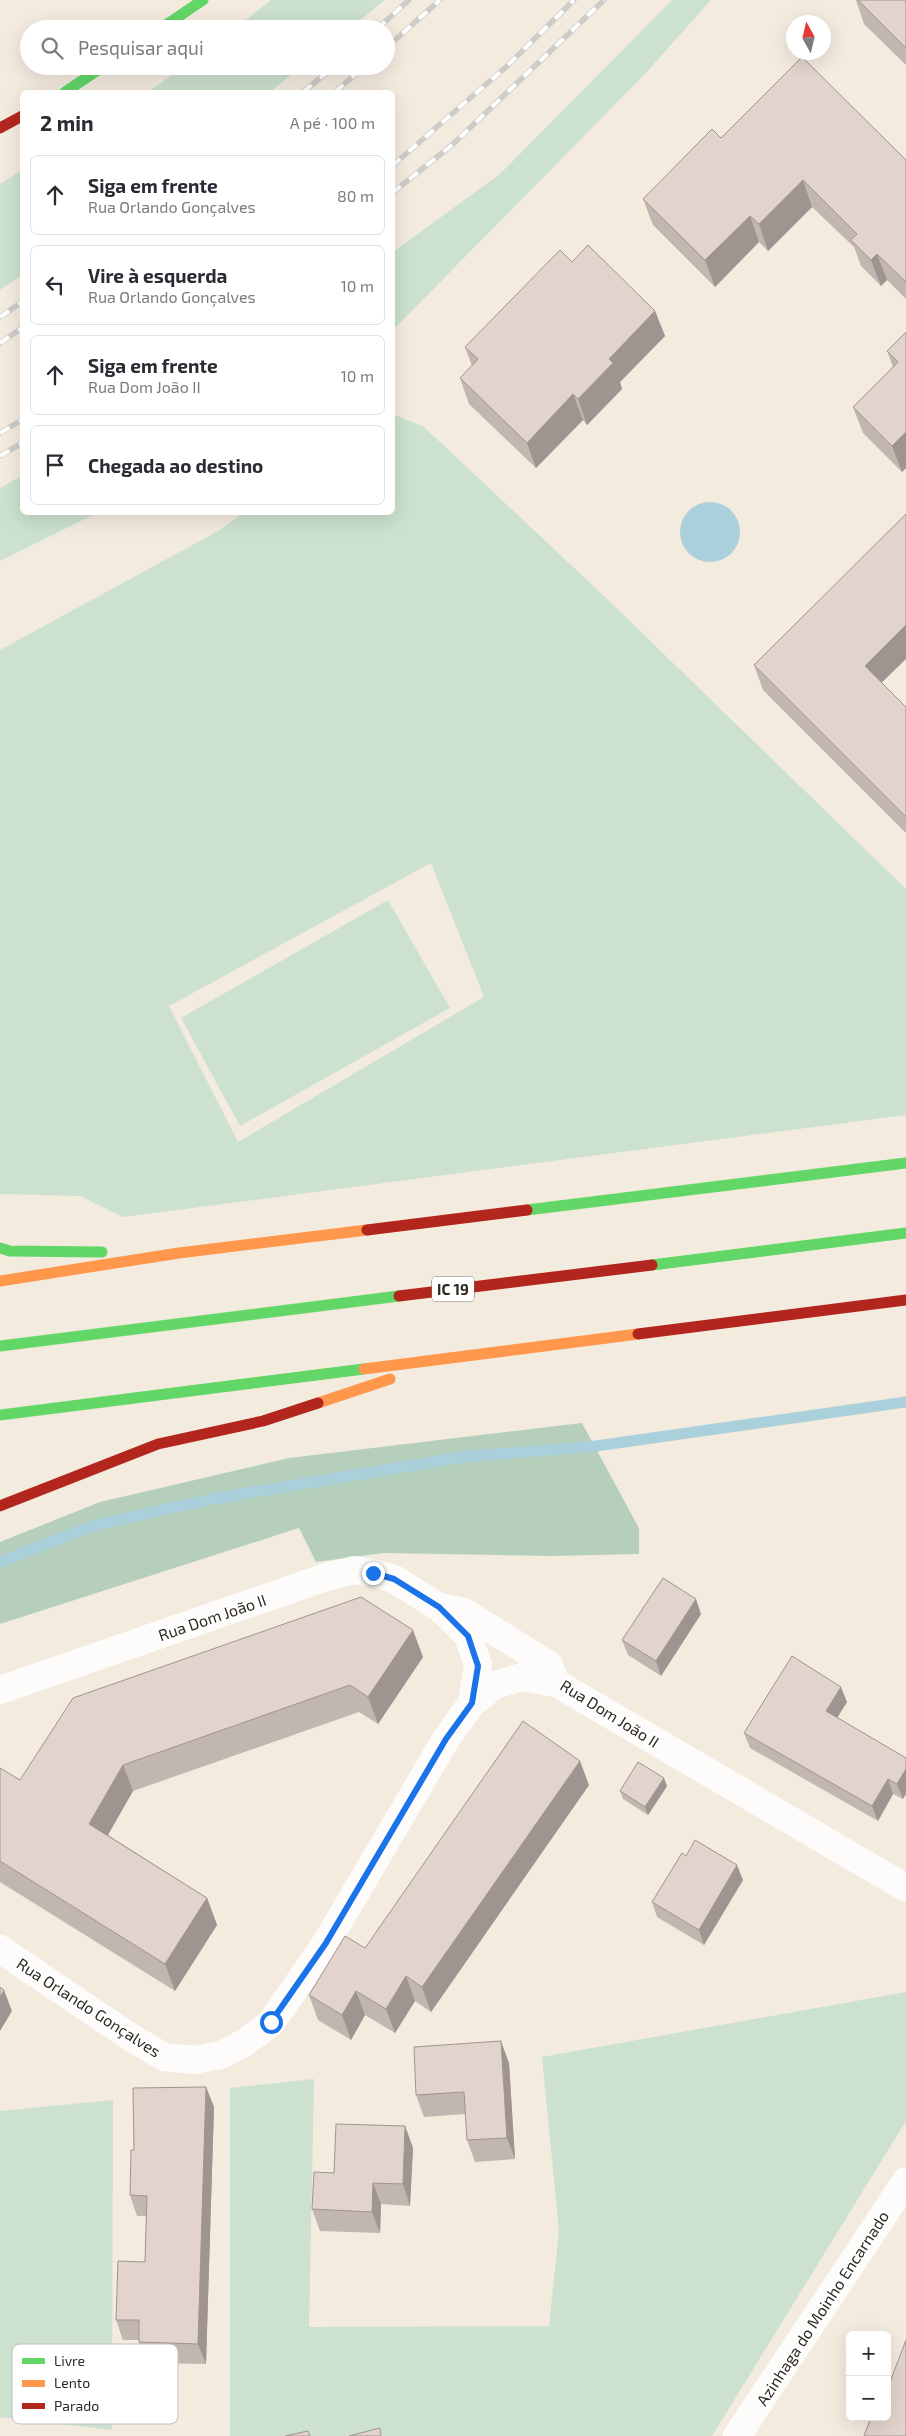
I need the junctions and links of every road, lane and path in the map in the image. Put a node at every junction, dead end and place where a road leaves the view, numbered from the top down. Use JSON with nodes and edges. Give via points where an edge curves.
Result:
{"nodes":[{"id":1,"x":203,"y":0,"type":"edge"},
{"id":2,"x":173,"y":20,"type":"edge"},
{"id":3,"x":90,"y":75,"type":"edge"},
{"id":4,"x":68,"y":90,"type":"edge"},
{"id":5,"x":20,"y":117,"type":"edge"},
{"id":6,"x":0,"y":128,"type":"edge"},
{"id":7,"x":906,"y":1163,"type":"edge"},
{"id":8,"x":906,"y":1233,"type":"edge"},
{"id":9,"x":0,"y":1248,"type":"edge"},
{"id":10,"x":179,"y":1253,"type":"junction"},
{"id":11,"x":0,"y":1281,"type":"edge"},
{"id":12,"x":906,"y":1300,"type":"edge"},
{"id":13,"x":0,"y":1346,"type":"edge"},
{"id":14,"x":449,"y":1360,"type":"junction"},
{"id":15,"x":0,"y":1415,"type":"edge"},
{"id":16,"x":0,"y":1506,"type":"edge"},
{"id":17,"x":439,"y":1607,"type":"junction"},
{"id":18,"x":556,"y":1683,"type":"junction"},
{"id":19,"x":0,"y":1690,"type":"edge"},
{"id":20,"x":472,"y":1703,"type":"junction"},
{"id":21,"x":906,"y":1888,"type":"edge"},
{"id":22,"x":0,"y":1949,"type":"edge"},
{"id":23,"x":906,"y":2181,"type":"edge"},
{"id":24,"x":737,"y":2436,"type":"edge"}],
"edges":[{"from":1,"to":2,"type":"main road"},
{"from":3,"to":4,"type":"main road"},
{"from":5,"to":6,"type":"main road"},
{"from":7,"to":10,"type":"main road"},
{"from":8,"to":13,"type":"main road","number":"IC 19"},
{"from":9,"to":10,"type":"main road","via":[[10,1251]]},
{"from":10,"to":11,"type":"main road"},
{"from":12,"to":14,"type":"main road"},
{"from":14,"to":15,"type":"main road"},
{"from":14,"to":16,"type":"main road","via":[[263,1421],[158,1444]]},
{"from":17,"to":18,"type":"street","name":"Rua Dom João II","via":[[464,1612],[549,1664]]},
{"from":17,"to":19,"type":"street","name":"Rua Dom João II","via":[[394,1579],[355,1570],[329,1576]]},
{"from":17,"to":20,"type":"street","name":"Rua Orlando Gonçalves","via":[[468,1636],[478,1666]]},
{"from":18,"to":20,"type":"street","name":"Rua Orlando Gonçalves","via":[[522,1677],[495,1685]]},
{"from":18,"to":21,"type":"street","name":"Rua Dom João II"},
{"from":20,"to":22,"type":"street","name":"Rua Orlando Gonçalves","via":[[446,1739],[326,1943],[271,2022],[244,2043],[221,2055],[194,2060],[164,2057]]},
{"from":23,"to":24,"type":"street","name":"Azinhaga do Moinho Encarnado"}]}
